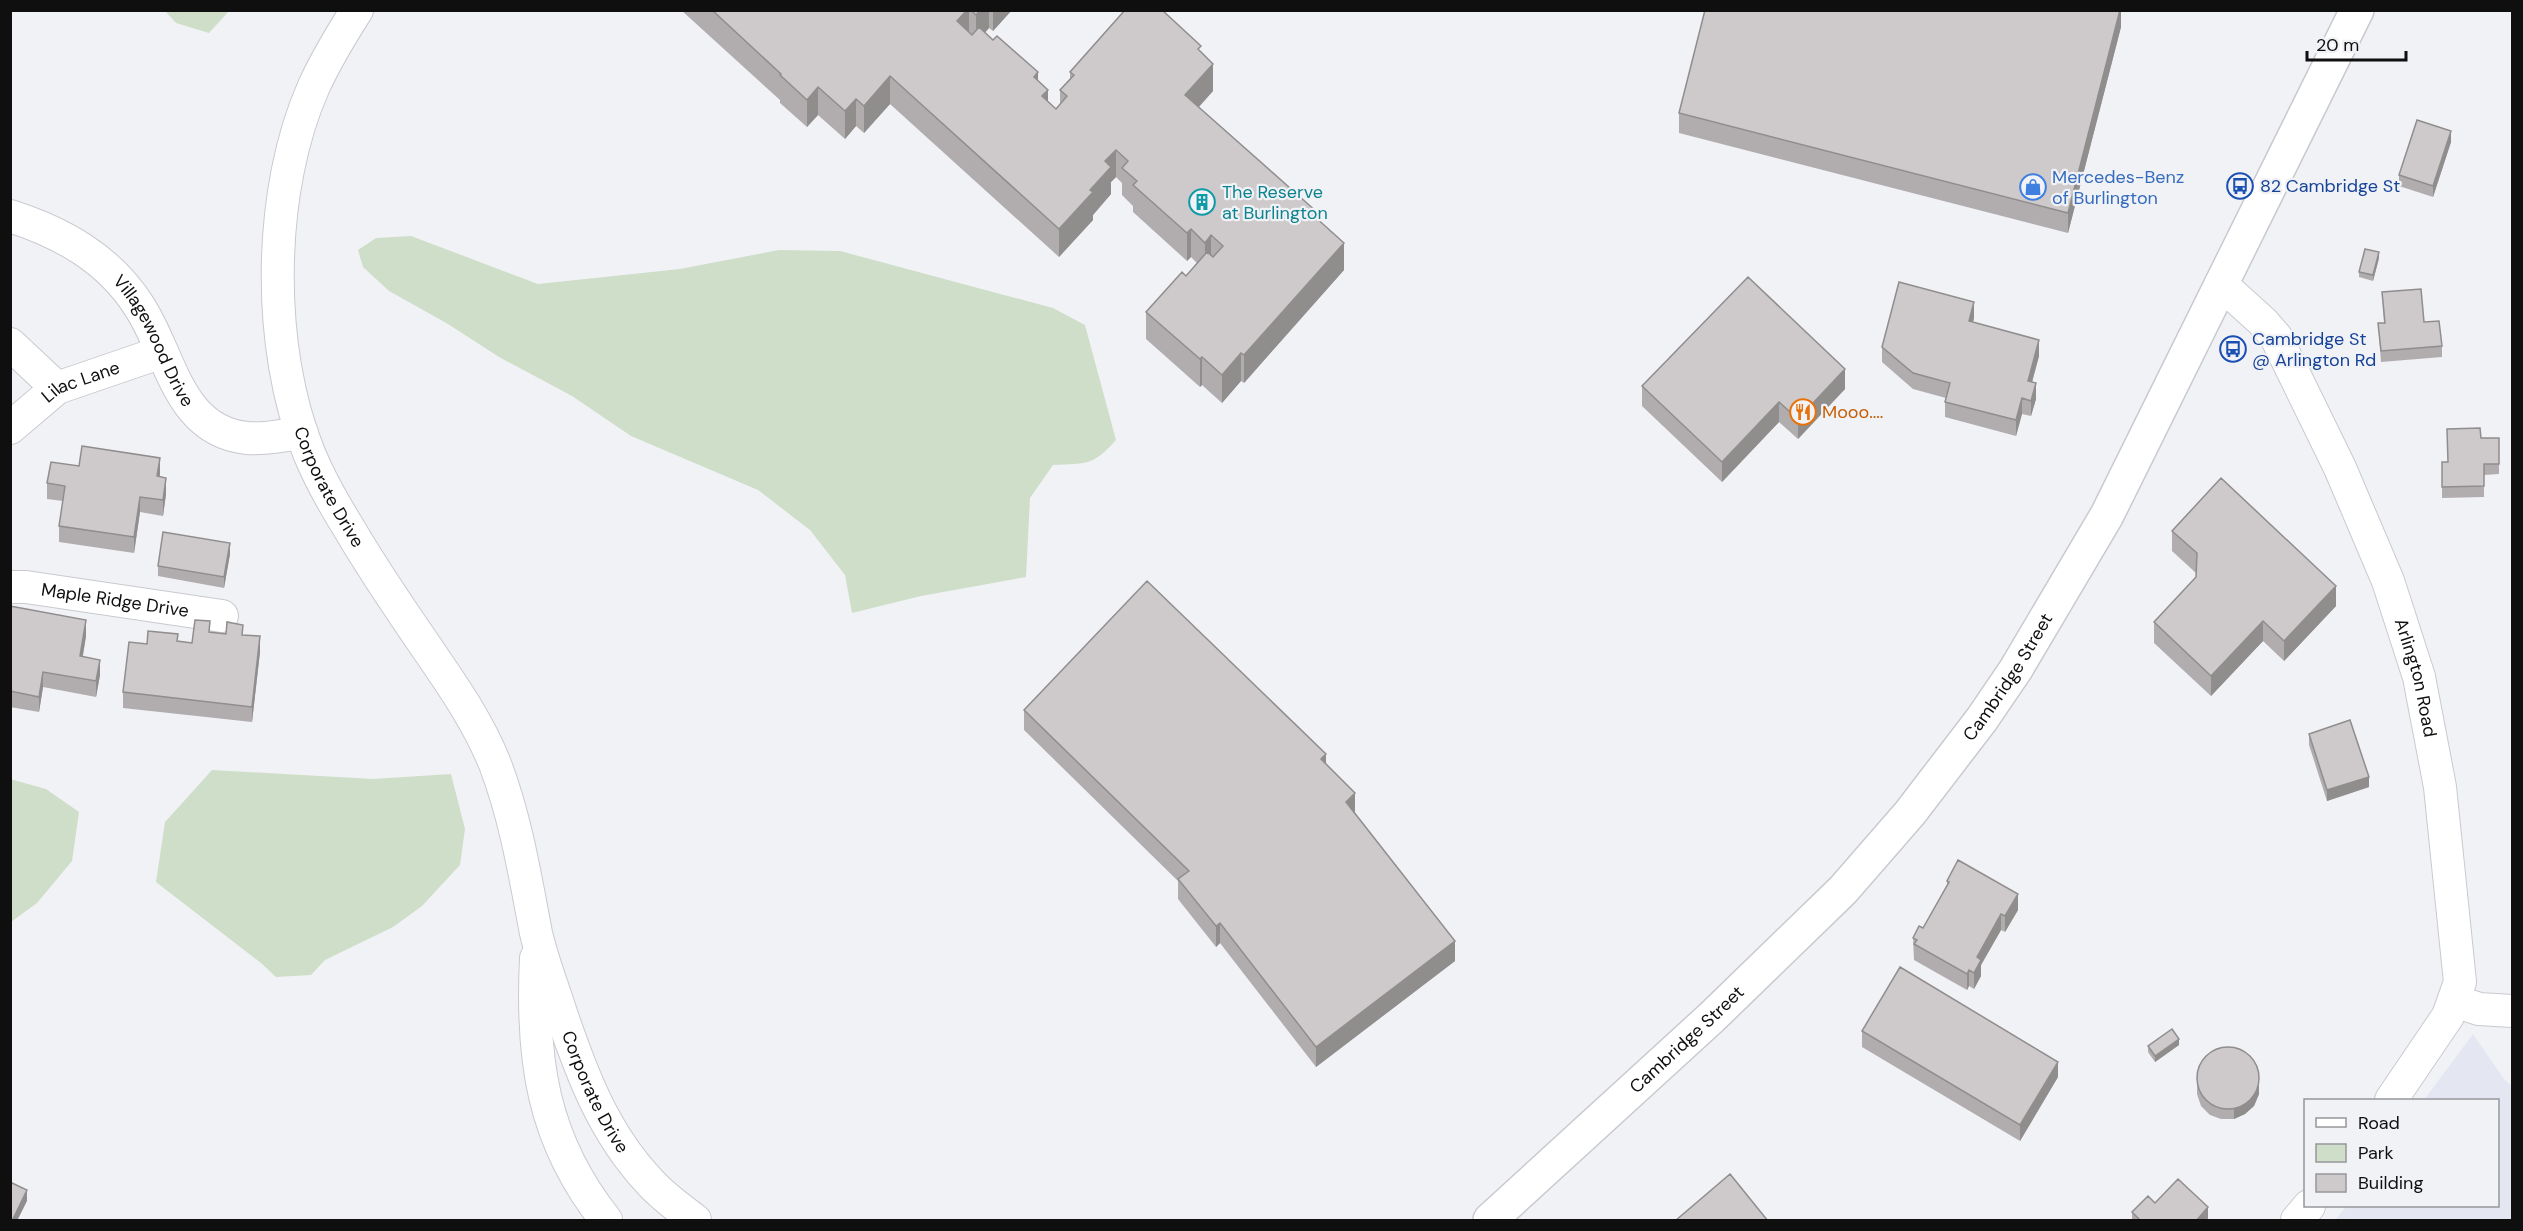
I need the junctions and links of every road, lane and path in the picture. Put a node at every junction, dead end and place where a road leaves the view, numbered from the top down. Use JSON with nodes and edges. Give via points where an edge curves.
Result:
{"nodes":[{"id":1,"x":357,"y":10,"type":"edge"},
{"id":2,"x":2356,"y":10,"type":"edge"},
{"id":3,"x":10,"y":216,"type":"edge"},
{"id":4,"x":2221,"y":284,"type":"junction"},
{"id":5,"x":10,"y":344,"type":"edge"},
{"id":6,"x":162,"y":351,"type":"junction"},
{"id":7,"x":57,"y":388,"type":"junction"},
{"id":8,"x":10,"y":428,"type":"edge"},
{"id":9,"x":302,"y":433,"type":"junction"},
{"id":10,"x":10,"y":587,"type":"edge"},
{"id":11,"x":222,"y":616,"type":"dead end"},
{"id":12,"x":537,"y":936,"type":"junction"},
{"id":13,"x":2454,"y":1001,"type":"junction"},
{"id":14,"x":2512,"y":1011,"type":"edge"},
{"id":15,"x":2392,"y":1099,"type":"edge"},
{"id":16,"x":2308,"y":1207,"type":"edge"},
{"id":17,"x":606,"y":1221,"type":"edge"},
{"id":18,"x":695,"y":1221,"type":"edge"},
{"id":19,"x":1490,"y":1221,"type":"edge"},
{"id":20,"x":2297,"y":1221,"type":"edge"}],
"edges":[{"from":1,"to":9,"type":"street","name":"Corporate Drive","via":[[312,89],[282,202],[277,246],[278,293],[286,371]]},
{"from":2,"to":4,"type":"main road","name":"Cambridge Street"},
{"from":3,"to":6,"type":"street","name":"Villagewood Drive","via":[[62,236],[100,261],[140,307]]},
{"from":4,"to":13,"type":"street","name":"Arlington Road","via":[[2264,322],[2279,342],[2361,514],[2406,633],[2419,677],[2440,787],[2460,982]]},
{"from":4,"to":19,"type":"main road","name":"Cambridge Street","via":[[2107,515],[2016,669],[1952,760],[1866,865],[1808,925]]},
{"from":5,"to":7,"type":"street"},
{"from":6,"to":7,"type":"street","name":"Lilac Lane"},
{"from":6,"to":9,"type":"street","name":"Villagewood Drive","via":[[186,403],[212,427],[249,439]]},
{"from":7,"to":8,"type":"street","name":"Lilac Lane"},
{"from":9,"to":12,"type":"street","name":"Corporate Drive","via":[[319,475],[349,530],[483,736],[516,829]]},
{"from":10,"to":11,"type":"street","name":"Maple Ridge Drive"},
{"from":12,"to":17,"type":"street","name":"Corporate Drive","via":[[534,1029],[542,1086],[571,1167]]},
{"from":12,"to":18,"type":"street","name":"Corporate Drive","via":[[577,1059],[610,1131],[649,1182]]},
{"from":13,"to":14,"type":"street","via":[[2479,1009]]},
{"from":13,"to":15,"type":"street","name":"Arlington Road","via":[[2438,1034]]},
{"from":16,"to":20,"type":"street"}]}
